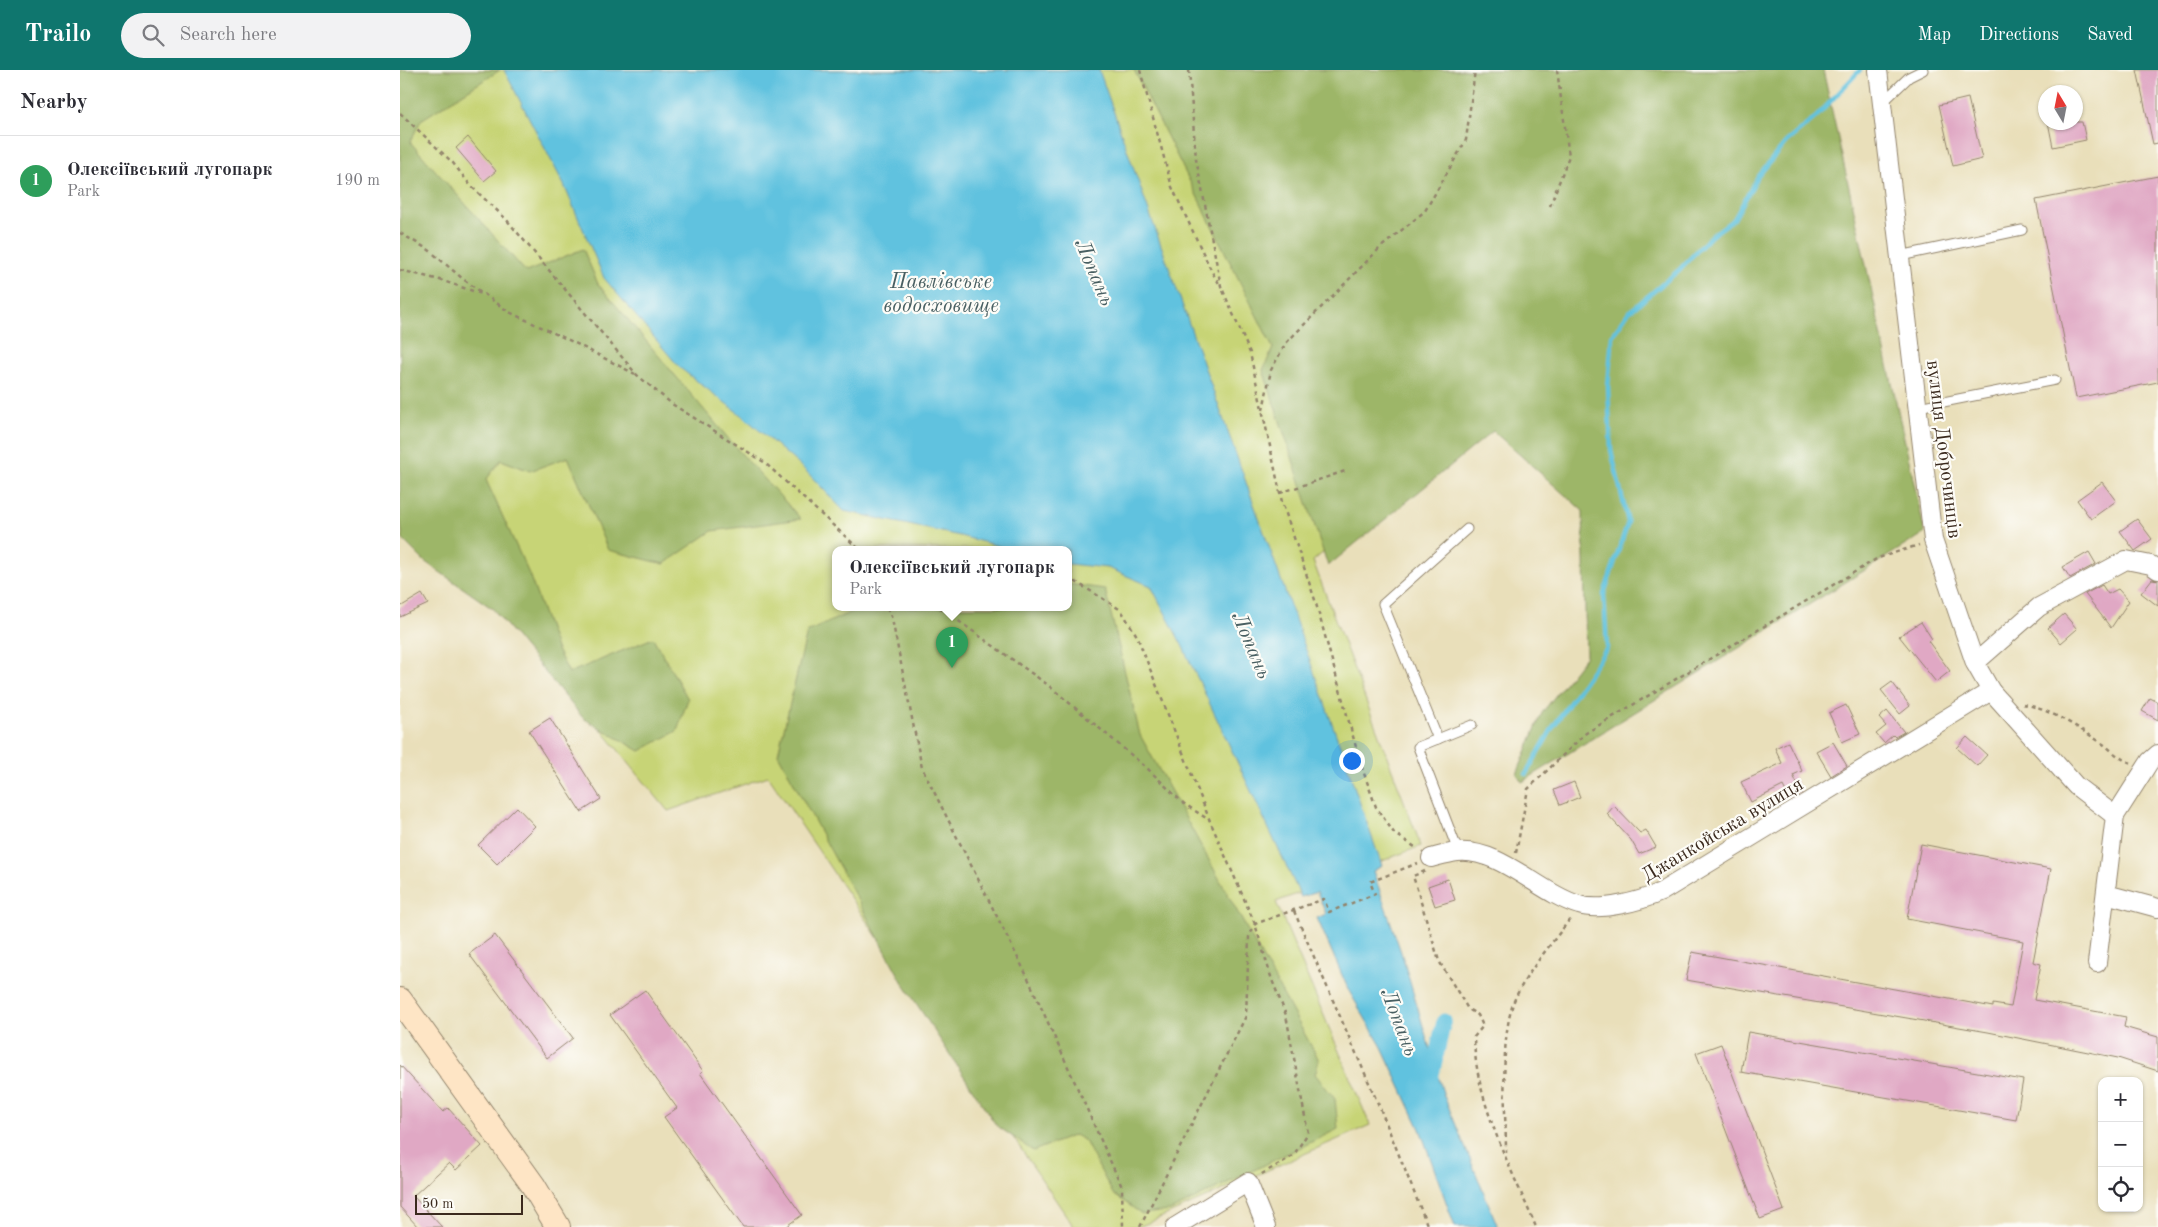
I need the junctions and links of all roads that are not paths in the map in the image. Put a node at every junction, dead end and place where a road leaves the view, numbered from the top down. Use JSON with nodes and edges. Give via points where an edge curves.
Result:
{"nodes":[{"id":1,"x":1878,"y":70,"type":"edge"},
{"id":2,"x":1923,"y":70,"type":"edge"},
{"id":3,"x":1882,"y":104,"type":"junction"},
{"id":4,"x":2022,"y":230,"type":"dead end"},
{"id":5,"x":1900,"y":256,"type":"junction"},
{"id":6,"x":2055,"y":380,"type":"dead end"},
{"id":7,"x":1918,"y":407,"type":"junction"},
{"id":8,"x":1467,"y":529,"type":"dead end"},
{"id":9,"x":2158,"y":570,"type":"edge"},
{"id":10,"x":1975,"y":664,"type":"junction"},
{"id":11,"x":1995,"y":695,"type":"junction"},
{"id":12,"x":1472,"y":725,"type":"dead end"},
{"id":13,"x":1438,"y":739,"type":"junction"},
{"id":14,"x":2154,"y":758,"type":"edge"},
{"id":15,"x":2116,"y":816,"type":"junction"},
{"id":16,"x":1458,"y":851,"type":"junction"},
{"id":17,"x":1431,"y":858,"type":"road end"},
{"id":18,"x":2106,"y":894,"type":"junction"},
{"id":19,"x":2158,"y":908,"type":"edge"},
{"id":20,"x":2097,"y":963,"type":"dead end"},
{"id":21,"x":400,"y":1000,"type":"edge"},
{"id":22,"x":558,"y":1227,"type":"edge"},
{"id":23,"x":1175,"y":1227,"type":"edge"},
{"id":24,"x":1266,"y":1227,"type":"edge"}],
"edges":[{"from":1,"to":3,"type":"street","name":"вулиця Доброчинців"},
{"from":2,"to":3,"type":"lane","via":[[1909,77]]},
{"from":3,"to":5,"type":"street","name":"вулиця Доброчинців"},
{"from":4,"to":5,"type":"lane"},
{"from":5,"to":7,"type":"street","name":"вулиця Доброчинців"},
{"from":6,"to":7,"type":"lane"},
{"from":7,"to":10,"type":"street","name":"вулиця Доброчинців","via":[[1933,540]]},
{"from":8,"to":13,"type":"lane","via":[[1383,604]]},
{"from":9,"to":10,"type":"street","via":[[2151,565],[2126,560],[2039,607]]},
{"from":10,"to":11,"type":"street","name":"вулиця Доброчинців"},
{"from":11,"to":15,"type":"street","name":"вулиця Доброчинців","via":[[2076,786]]},
{"from":11,"to":16,"type":"street","name":"Джанкойська вулиця","via":[[1661,892],[1625,905],[1580,906],[1513,870],[1476,854]]},
{"from":12,"to":13,"type":"lane"},
{"from":13,"to":16,"type":"lane","via":[[1418,747]]},
{"from":14,"to":15,"type":"street"},
{"from":15,"to":18,"type":"street"},
{"from":16,"to":17,"type":"street"},
{"from":18,"to":19,"type":"street"},
{"from":18,"to":20,"type":"street"},
{"from":21,"to":22,"type":"street","via":[[533,1185]]},
{"from":23,"to":24,"type":"street","via":[[1248,1182]]}]}
